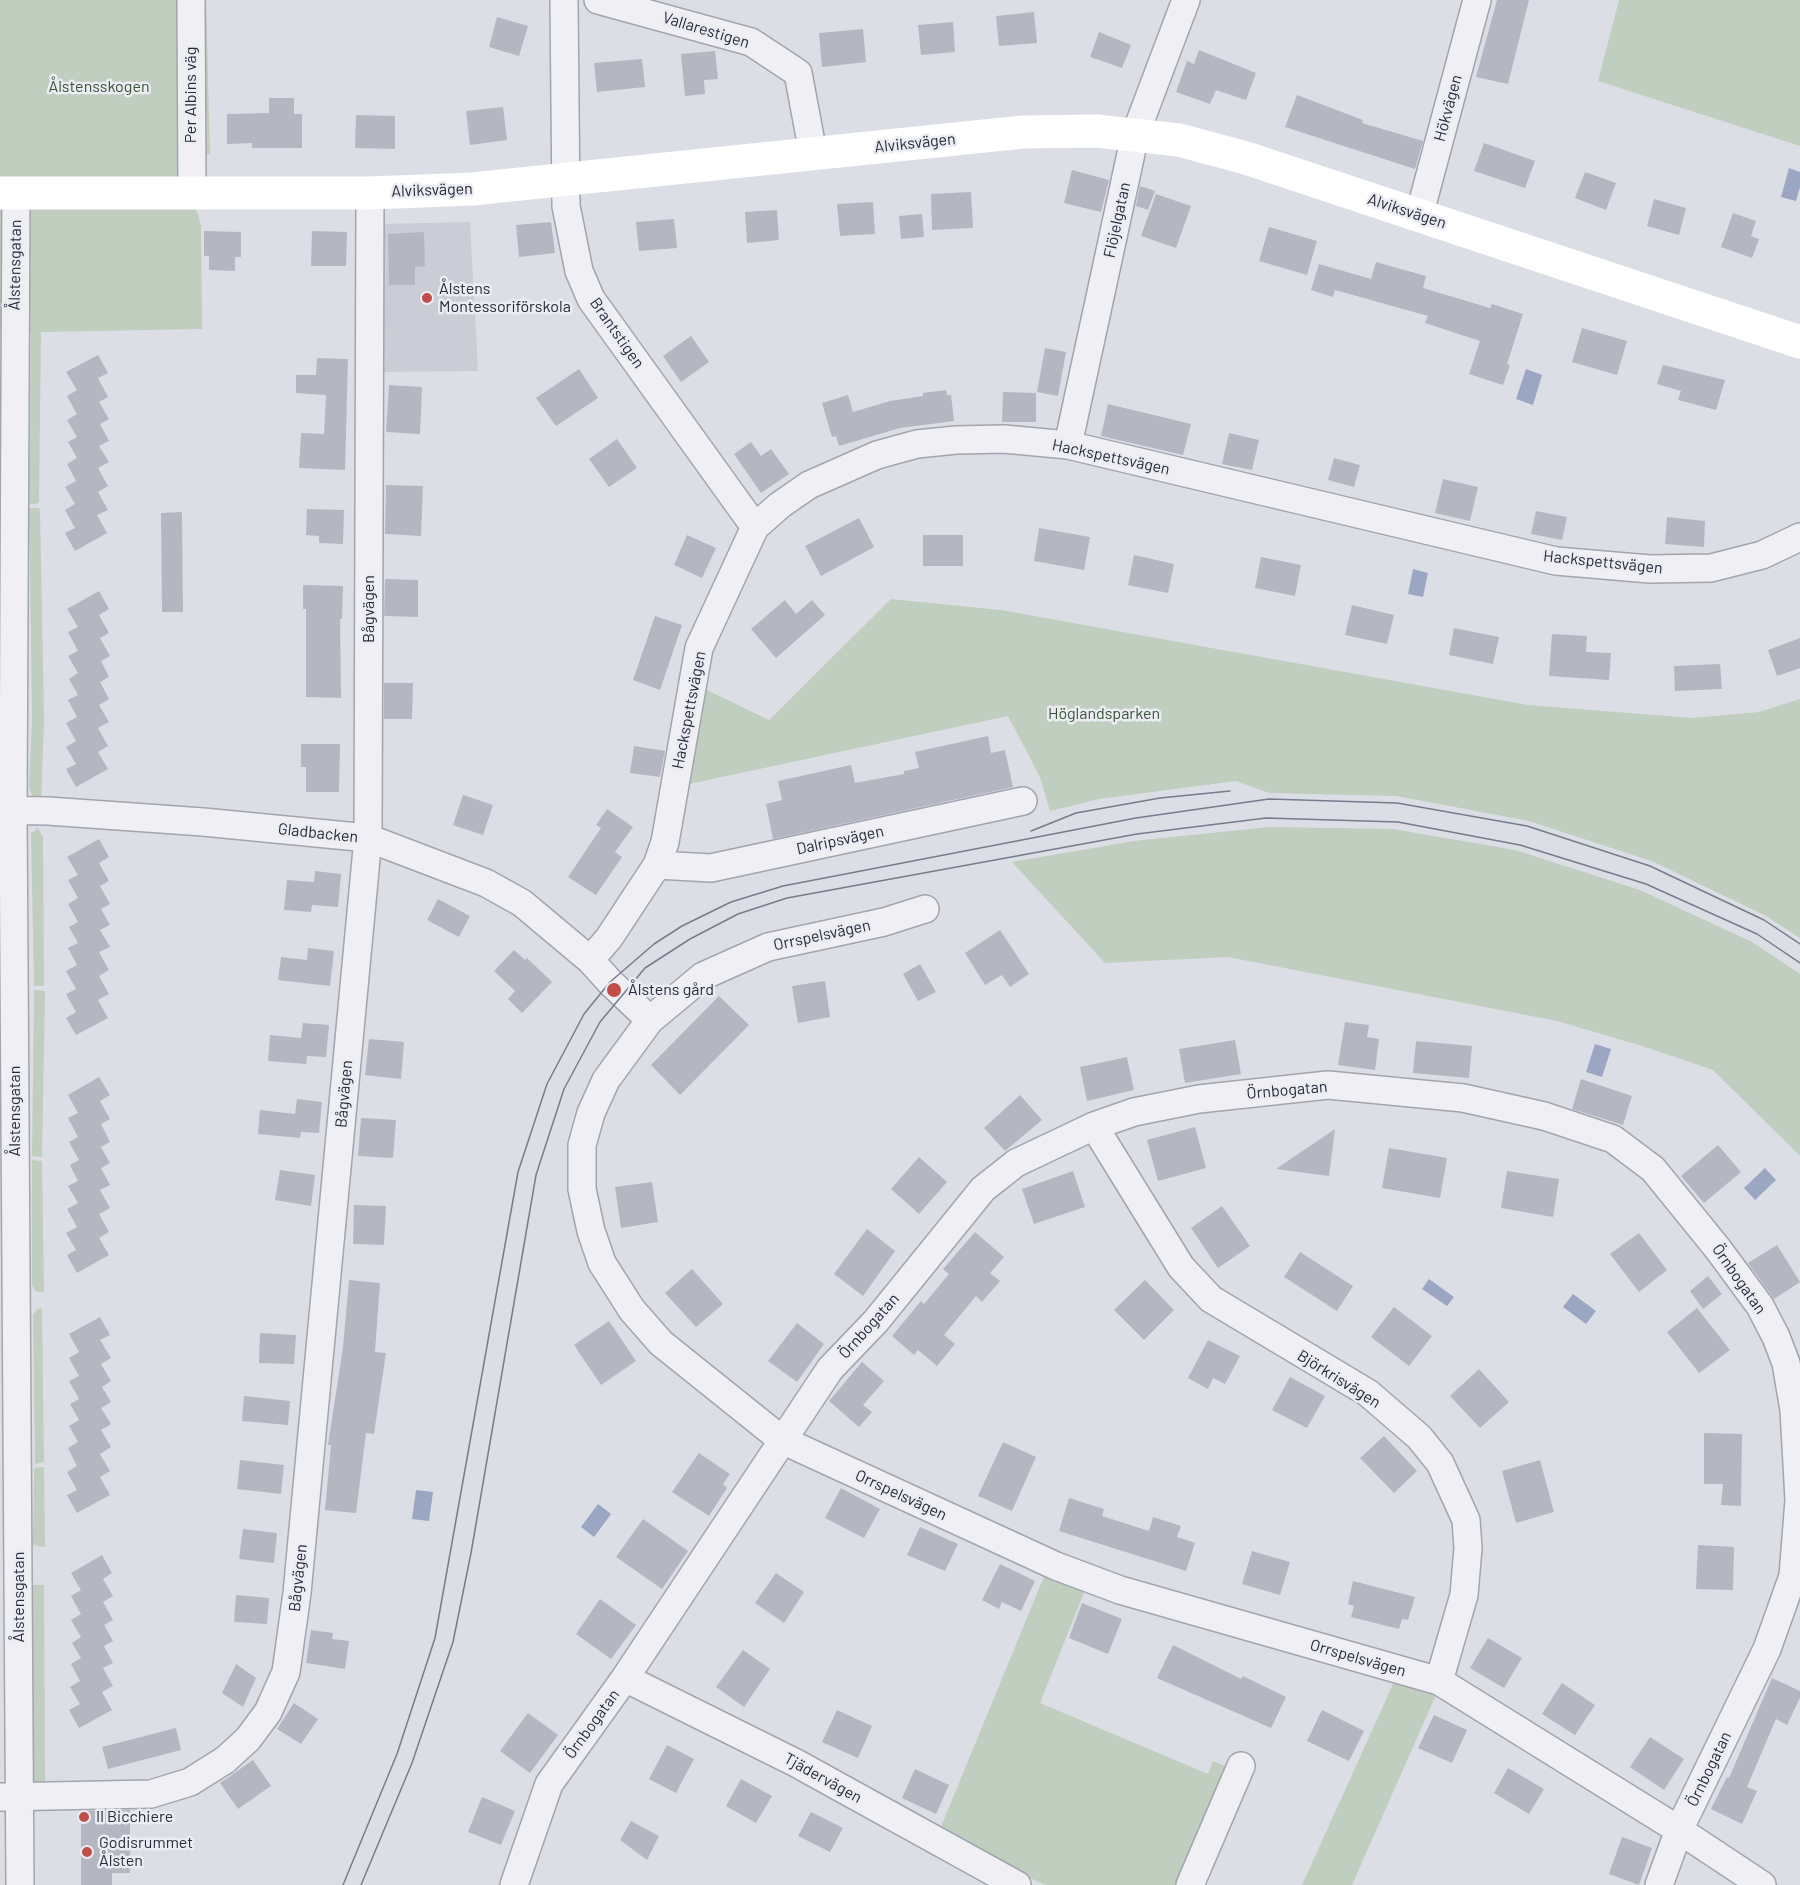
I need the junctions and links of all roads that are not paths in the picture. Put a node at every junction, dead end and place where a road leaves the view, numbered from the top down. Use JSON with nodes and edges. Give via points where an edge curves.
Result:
{"nodes":[{"id":1,"x":191,"y":0,"type":"edge"},
{"id":2,"x":564,"y":0,"type":"edge"},
{"id":3,"x":598,"y":0,"type":"edge"},
{"id":4,"x":1186,"y":0,"type":"edge"},
{"id":5,"x":1477,"y":0,"type":"edge"},
{"id":6,"x":1135,"y":135,"type":"junction"},
{"id":7,"x":813,"y":153,"type":"junction"},
{"id":8,"x":564,"y":180,"type":"junction"},
{"id":9,"x":192,"y":191,"type":"junction"},
{"id":10,"x":8,"y":193,"type":"edge"},
{"id":11,"x":370,"y":193,"type":"junction"},
{"id":12,"x":1419,"y":216,"type":"junction"},
{"id":13,"x":1800,"y":342,"type":"edge"},
{"id":14,"x":1068,"y":445,"type":"junction"},
{"id":15,"x":755,"y":527,"type":"junction"},
{"id":16,"x":1800,"y":537,"type":"edge"},
{"id":17,"x":1023,"y":801,"type":"dead end"},
{"id":18,"x":6,"y":810,"type":"edge"},
{"id":19,"x":368,"y":838,"type":"junction"},
{"id":20,"x":657,"y":865,"type":"junction"},
{"id":21,"x":925,"y":909,"type":"dead end"},
{"id":22,"x":590,"y":960,"type":"junction"},
{"id":23,"x":650,"y":1020,"type":"junction"},
{"id":24,"x":1094,"y":1126,"type":"junction"},
{"id":25,"x":782,"y":1440,"type":"junction"},
{"id":26,"x":625,"y":1678,"type":"junction"},
{"id":27,"x":1439,"y":1681,"type":"junction"},
{"id":28,"x":1241,"y":1766,"type":"dead end"},
{"id":29,"x":10,"y":1797,"type":"edge"},
{"id":30,"x":1679,"y":1830,"type":"junction"},
{"id":31,"x":20,"y":1885,"type":"edge"},
{"id":32,"x":514,"y":1885,"type":"edge"},
{"id":33,"x":1017,"y":1885,"type":"edge"},
{"id":34,"x":1190,"y":1885,"type":"edge"},
{"id":35,"x":1659,"y":1885,"type":"edge"},
{"id":36,"x":1762,"y":1885,"type":"edge"}],
"edges":[{"from":1,"to":9,"type":"street","name":"Per Albins väg"},
{"from":2,"to":8,"type":"street","name":"Brantstigen"},
{"from":3,"to":7,"type":"street","name":"Vallarestigen","via":[[751,42],[798,73]]},
{"from":4,"to":6,"type":"street","name":"Flöjelgatan"},
{"from":5,"to":12,"type":"street","name":"Hökvägen"},
{"from":6,"to":7,"type":"street","name":"Alviksvägen","via":[[1023,132]]},
{"from":6,"to":12,"type":"street","name":"Alviksvägen","via":[[1179,140],[1246,158]]},
{"from":6,"to":14,"type":"street","name":"Flöjelgatan"},
{"from":7,"to":8,"type":"street","name":"Alviksvägen"},
{"from":8,"to":11,"type":"street","name":"Alviksvägen"},
{"from":8,"to":15,"type":"street","name":"Brantstigen","via":[[579,271],[591,299]]},
{"from":9,"to":10,"type":"street","name":"Alviksvägen"},
{"from":9,"to":11,"type":"street","name":"Alviksvägen"},
{"from":10,"to":18,"type":"street","name":"Ålstensgatan"},
{"from":11,"to":19,"type":"street","name":"Bågvägen"},
{"from":12,"to":13,"type":"street","name":"Alviksvägen"},
{"from":14,"to":15,"type":"street","name":"Hackspettsvägen","via":[[1004,439],[917,444],[877,455],[809,485]]},
{"from":14,"to":16,"type":"street","name":"Hackspettsvägen","via":[[1556,561],[1650,569],[1710,568],[1762,555]]},
{"from":15,"to":20,"type":"street","name":"Hackspettsvägen","via":[[699,648],[665,842]]},
{"from":17,"to":20,"type":"street","name":"Dalripsvägen","via":[[711,868]]},
{"from":18,"to":19,"type":"street","name":"Gladbacken","via":[[203,822]]},
{"from":18,"to":29,"type":"street","name":"Ålstensgatan"},
{"from":19,"to":22,"type":"street","name":"Gladbacken","via":[[486,883],[522,903]]},
{"from":19,"to":29,"type":"street","name":"Bågvägen","via":[[298,1581],[286,1672],[268,1712],[248,1739],[202,1777],[151,1794]]},
{"from":20,"to":22,"type":"street","name":"Hackspettsvägen"},
{"from":21,"to":23,"type":"street","name":"Orrspelsvägen","via":[[768,947],[703,976]]},
{"from":22,"to":23,"type":"street","name":"Gladbacken"},
{"from":23,"to":25,"type":"street","name":"Orrspelsvägen","via":[[606,1080],[582,1145],[582,1189],[591,1231],[602,1263],[621,1294],[661,1343]]},
{"from":24,"to":25,"type":"street","name":"Örnbogatan","via":[[1016,1163],[983,1189],[876,1321],[830,1369]]},
{"from":24,"to":27,"type":"street","name":"Björkrisvägen","via":[[1181,1267],[1211,1299],[1368,1393],[1419,1437],[1440,1463],[1466,1520],[1468,1548],[1464,1595]]},
{"from":24,"to":30,"type":"street","name":"Örnbogatan","via":[[1134,1112],[1199,1099],[1328,1085],[1463,1098],[1544,1116],[1613,1138],[1653,1169],[1760,1306],[1776,1337],[1786,1363],[1794,1407],[1799,1500],[1793,1576],[1767,1650]]},
{"from":25,"to":26,"type":"street","name":"Örnbogatan"},
{"from":25,"to":27,"type":"street","name":"Orrspelsvägen","via":[[1056,1566],[1120,1590]]},
{"from":26,"to":32,"type":"street","name":"Örnbogatan","via":[[549,1784]]},
{"from":26,"to":33,"type":"street","name":"Tjädervägen","via":[[796,1763]]},
{"from":27,"to":30,"type":"street","name":"Orrspelsvägen"},
{"from":28,"to":34,"type":"street"},
{"from":29,"to":31,"type":"street","name":"Ålstensgatan"},
{"from":30,"to":35,"type":"street","name":"Örnbogatan"},
{"from":30,"to":36,"type":"street","name":"Orrspelsvägen"}]}
